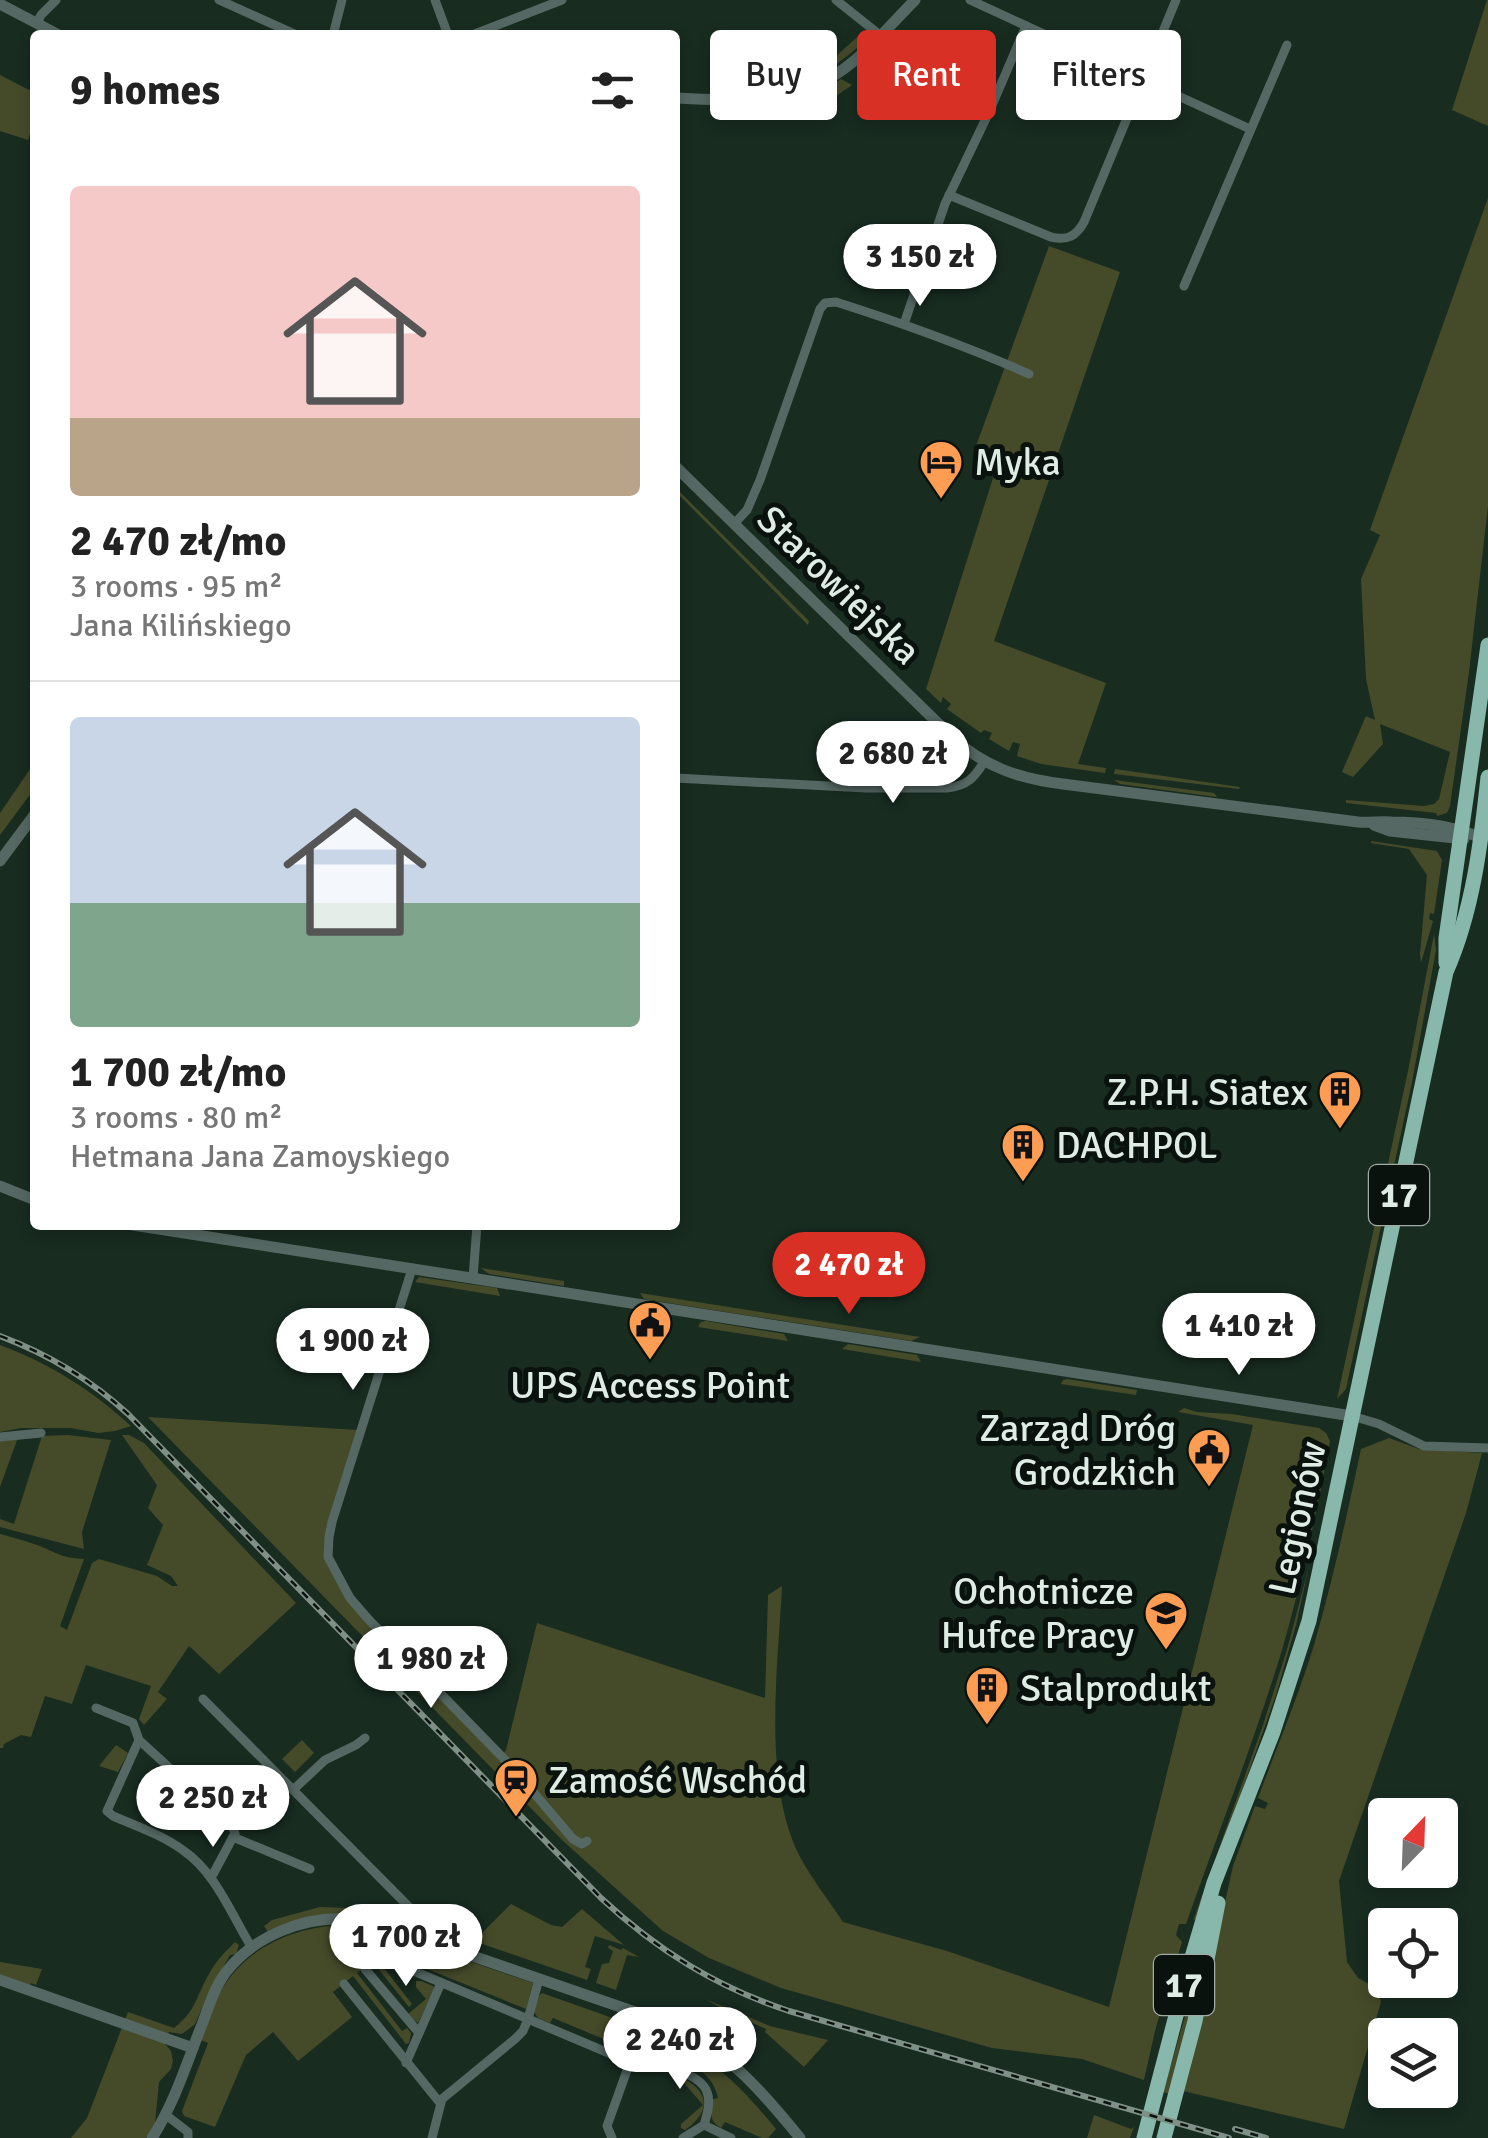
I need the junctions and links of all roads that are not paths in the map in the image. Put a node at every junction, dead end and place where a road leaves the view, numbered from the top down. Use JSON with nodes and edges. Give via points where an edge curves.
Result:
{"nodes":[{"id":1,"x":56,"y":0,"type":"edge"},
{"id":2,"x":219,"y":0,"type":"edge"},
{"id":3,"x":342,"y":0,"type":"edge"},
{"id":4,"x":435,"y":0,"type":"edge"},
{"id":5,"x":562,"y":0,"type":"edge"},
{"id":6,"x":836,"y":0,"type":"edge"},
{"id":7,"x":915,"y":0,"type":"edge"},
{"id":8,"x":970,"y":0,"type":"edge"},
{"id":9,"x":1176,"y":0,"type":"edge"},
{"id":10,"x":545,"y":3,"type":"edge"},
{"id":11,"x":0,"y":4,"type":"edge"},
{"id":12,"x":37,"y":24,"type":"junction"},
{"id":13,"x":1026,"y":26,"type":"junction"},
{"id":14,"x":49,"y":30,"type":"edge"},
{"id":15,"x":285,"y":30,"type":"edge"},
{"id":16,"x":333,"y":30,"type":"edge"},
{"id":17,"x":446,"y":30,"type":"edge"},
{"id":18,"x":483,"y":30,"type":"edge"},
{"id":19,"x":874,"y":30,"type":"edge"},
{"id":20,"x":885,"y":30,"type":"edge"},
{"id":21,"x":1035,"y":30,"type":"edge"},
{"id":22,"x":1163,"y":30,"type":"edge"},
{"id":23,"x":1287,"y":45,"type":"dead end"},
{"id":24,"x":857,"y":55,"type":"edge"},
{"id":25,"x":1181,"y":97,"type":"edge"},
{"id":26,"x":680,"y":98,"type":"edge"},
{"id":27,"x":1125,"y":120,"type":"edge"},
{"id":28,"x":1250,"y":128,"type":"junction"},
{"id":29,"x":949,"y":195,"type":"junction"},
{"id":30,"x":1184,"y":286,"type":"dead end"},
{"id":31,"x":904,"y":324,"type":"junction"},
{"id":32,"x":1029,"y":374,"type":"dead end"},
{"id":33,"x":680,"y":471,"type":"edge"},
{"id":34,"x":734,"y":524,"type":"junction"},
{"id":35,"x":1488,"y":645,"type":"edge"},
{"id":36,"x":984,"y":762,"type":"junction"},
{"id":37,"x":1488,"y":777,"type":"edge"},
{"id":38,"x":680,"y":778,"type":"edge"},
{"id":39,"x":30,"y":821,"type":"edge"},
{"id":40,"x":1462,"y":835,"type":"junction"},
{"id":41,"x":1481,"y":838,"type":"junction"},
{"id":42,"x":0,"y":861,"type":"edge"},
{"id":43,"x":1446,"y":972,"type":"junction"},
{"id":44,"x":0,"y":1186,"type":"edge"},
{"id":45,"x":30,"y":1198,"type":"edge"},
{"id":46,"x":165,"y":1230,"type":"edge"},
{"id":47,"x":476,"y":1230,"type":"edge"},
{"id":48,"x":412,"y":1269,"type":"junction"},
{"id":49,"x":473,"y":1278,"type":"junction"},
{"id":50,"x":1352,"y":1416,"type":"junction"},
{"id":51,"x":41,"y":1433,"type":"dead end"},
{"id":52,"x":0,"y":1437,"type":"edge"},
{"id":53,"x":1488,"y":1448,"type":"edge"},
{"id":54,"x":203,"y":1699,"type":"dead end"},
{"id":55,"x":96,"y":1708,"type":"dead end"},
{"id":56,"x":365,"y":1738,"type":"dead end"},
{"id":57,"x":138,"y":1740,"type":"junction"},
{"id":58,"x":293,"y":1790,"type":"junction"},
{"id":59,"x":1234,"y":1836,"type":"junction"},
{"id":60,"x":234,"y":1838,"type":"junction"},
{"id":61,"x":586,"y":1842,"type":"dead end"},
{"id":62,"x":310,"y":1869,"type":"dead end"},
{"id":63,"x":211,"y":1878,"type":"junction"},
{"id":64,"x":416,"y":1936,"type":"junction"},
{"id":65,"x":252,"y":1948,"type":"junction"},
{"id":66,"x":384,"y":1959,"type":"dead end"},
{"id":67,"x":365,"y":1969,"type":"dead end"},
{"id":68,"x":539,"y":1979,"type":"junction"},
{"id":69,"x":0,"y":1980,"type":"edge"},
{"id":70,"x":344,"y":1984,"type":"dead end"},
{"id":71,"x":441,"y":1984,"type":"junction"},
{"id":72,"x":645,"y":2016,"type":"junction"},
{"id":73,"x":528,"y":2019,"type":"junction"},
{"id":74,"x":419,"y":2034,"type":"junction"},
{"id":75,"x":192,"y":2048,"type":"junction"},
{"id":76,"x":632,"y":2060,"type":"junction"},
{"id":77,"x":406,"y":2063,"type":"junction"},
{"id":78,"x":440,"y":2103,"type":"junction"},
{"id":79,"x":166,"y":2115,"type":"junction"},
{"id":80,"x":704,"y":2125,"type":"junction"},
{"id":81,"x":797,"y":2137,"type":"edge"},
{"id":82,"x":152,"y":2138,"type":"edge"},
{"id":83,"x":188,"y":2138,"type":"edge"},
{"id":84,"x":432,"y":2138,"type":"edge"},
{"id":85,"x":612,"y":2138,"type":"edge"},
{"id":86,"x":683,"y":2138,"type":"edge"},
{"id":87,"x":731,"y":2138,"type":"edge"},
{"id":88,"x":1144,"y":2138,"type":"edge"},
{"id":89,"x":1164,"y":2138,"type":"edge"}],
"edges":[{"from":1,"to":12,"type":"street"},
{"from":2,"to":15,"type":"street"},
{"from":3,"to":16,"type":"street"},
{"from":4,"to":17,"type":"street"},
{"from":5,"to":10,"type":"street"},
{"from":6,"to":19,"type":"street"},
{"from":7,"to":20,"type":"street"},
{"from":8,"to":13,"type":"street"},
{"from":9,"to":22,"type":"street"},
{"from":10,"to":18,"type":"street"},
{"from":11,"to":12,"type":"street"},
{"from":12,"to":14,"type":"street"},
{"from":13,"to":21,"type":"street"},
{"from":13,"to":29,"type":"street"},
{"from":23,"to":28,"type":"street"},
{"from":24,"to":26,"type":"street","via":[[836,74],[791,94]]},
{"from":25,"to":28,"type":"street"},
{"from":27,"to":29,"type":"street","via":[[1072,238],[1051,237]]},
{"from":28,"to":30,"type":"street"},
{"from":29,"to":31,"type":"street"},
{"from":31,"to":32,"type":"street"},
{"from":31,"to":34,"type":"street","via":[[836,302],[820,309],[760,480]]},
{"from":33,"to":34,"type":"street","name":"Starowiejska"},
{"from":34,"to":36,"type":"street","name":"Starowiejska"},
{"from":35,"to":40,"type":"highway","name":"Legionów","number":"17"},
{"from":36,"to":38,"type":"street","via":[[970,782],[947,788]]},
{"from":36,"to":40,"type":"street","name":"Starowiejska","via":[[1035,781],[1370,823],[1390,831]]},
{"from":37,"to":41,"type":"highway","name":"Legionów","number":"17"},
{"from":39,"to":42,"type":"street"},
{"from":40,"to":41,"type":"street","name":"Starowiejska"},
{"from":40,"to":43,"type":"highway","name":"Legionów","number":"17"},
{"from":41,"to":43,"type":"highway","name":"Legionów","number":"17","via":[[1460,941]]},
{"from":43,"to":50,"type":"highway","name":"Legionów","number":"17"},
{"from":44,"to":45,"type":"street"},
{"from":46,"to":48,"type":"street"},
{"from":47,"to":49,"type":"street"},
{"from":48,"to":49,"type":"street"},
{"from":48,"to":61,"type":"street","via":[[332,1522],[328,1557],[370,1621],[512,1766],[573,1839]]},
{"from":49,"to":50,"type":"street"},
{"from":50,"to":53,"type":"street","via":[[1424,1446]]},
{"from":50,"to":59,"type":"highway","name":"Legionów","number":"17","via":[[1304,1638]]},
{"from":51,"to":52,"type":"street"},
{"from":54,"to":58,"type":"street"},
{"from":55,"to":57,"type":"street","via":[[130,1720]]},
{"from":56,"to":58,"type":"street","via":[[325,1760]]},
{"from":57,"to":60,"type":"street","via":[[228,1821]]},
{"from":57,"to":63,"type":"street","via":[[107,1811],[179,1847]]},
{"from":58,"to":64,"type":"street","via":[[417,1916]]},
{"from":59,"to":88,"type":"highway","name":"Legionów","number":"17","via":[[1182,1990]]},
{"from":59,"to":89,"type":"highway","name":"Legionów","number":"17"},
{"from":60,"to":62,"type":"street"},
{"from":60,"to":63,"type":"street"},
{"from":63,"to":65,"type":"street"},
{"from":64,"to":65,"type":"street","via":[[331,1919],[283,1930]]},
{"from":64,"to":68,"type":"street"},
{"from":65,"to":75,"type":"street","via":[[220,1981]]},
{"from":66,"to":71,"type":"street"},
{"from":67,"to":74,"type":"street"},
{"from":68,"to":72,"type":"street"},
{"from":68,"to":73,"type":"street"},
{"from":69,"to":75,"type":"street"},
{"from":70,"to":77,"type":"street"},
{"from":71,"to":73,"type":"street"},
{"from":71,"to":74,"type":"street"},
{"from":72,"to":76,"type":"street"},
{"from":72,"to":81,"type":"street","via":[[718,2051],[762,2091]]},
{"from":73,"to":76,"type":"street"},
{"from":73,"to":78,"type":"street","via":[[515,2039]]},
{"from":74,"to":77,"type":"street"},
{"from":75,"to":79,"type":"street"},
{"from":76,"to":80,"type":"street","via":[[699,2081],[708,2097]]},
{"from":76,"to":85,"type":"street","via":[[607,2126]]},
{"from":77,"to":78,"type":"street"},
{"from":78,"to":84,"type":"street"},
{"from":79,"to":82,"type":"street"},
{"from":79,"to":83,"type":"street"},
{"from":80,"to":86,"type":"street"},
{"from":80,"to":87,"type":"street"}]}
